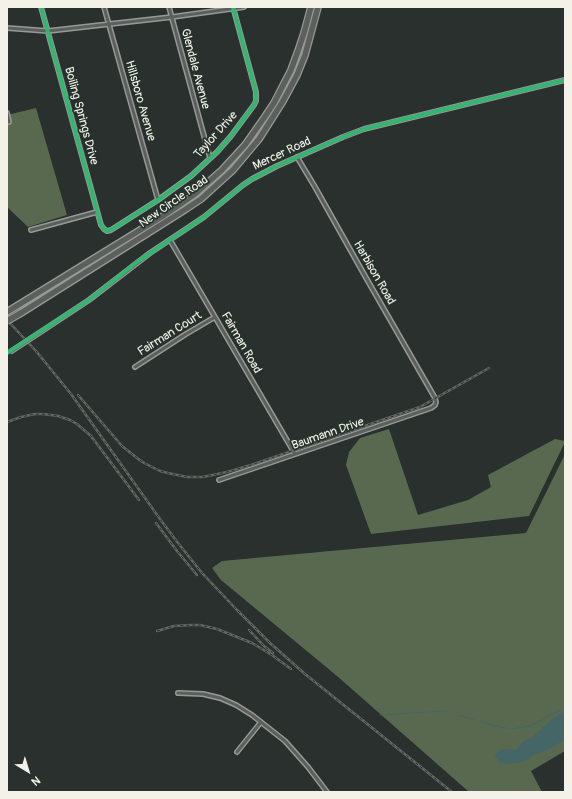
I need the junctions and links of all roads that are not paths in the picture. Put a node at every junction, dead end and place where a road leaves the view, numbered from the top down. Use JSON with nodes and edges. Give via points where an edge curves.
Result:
{"nodes":[{"id":1,"x":41,"y":7,"type":"edge"},
{"id":2,"x":104,"y":7,"type":"edge"},
{"id":3,"x":169,"y":7,"type":"edge"},
{"id":4,"x":244,"y":7,"type":"edge"},
{"id":5,"x":311,"y":7,"type":"edge"},
{"id":6,"x":318,"y":7,"type":"edge"},
{"id":7,"x":233,"y":8,"type":"edge"},
{"id":8,"x":172,"y":17,"type":"junction"},
{"id":9,"x":109,"y":24,"type":"junction"},
{"id":10,"x":7,"y":28,"type":"edge"},
{"id":11,"x":48,"y":31,"type":"junction"},
{"id":12,"x":565,"y":80,"type":"edge"},
{"id":13,"x":7,"y":113,"type":"edge"},
{"id":14,"x":9,"y":122,"type":"dead end"},
{"id":15,"x":297,"y":157,"type":"junction"},
{"id":16,"x":210,"y":158,"type":"junction"},
{"id":17,"x":158,"y":200,"type":"junction"},
{"id":18,"x":97,"y":212,"type":"junction"},
{"id":19,"x":31,"y":230,"type":"dead end"},
{"id":20,"x":105,"y":230,"type":"joint"},
{"id":21,"x":170,"y":240,"type":"junction"},
{"id":22,"x":7,"y":312,"type":"edge"},
{"id":23,"x":215,"y":317,"type":"junction"},
{"id":24,"x":7,"y":321,"type":"edge"},
{"id":25,"x":8,"y":352,"type":"edge"},
{"id":26,"x":135,"y":367,"type":"dead end"},
{"id":27,"x":435,"y":398,"type":"joint"},
{"id":28,"x":295,"y":454,"type":"junction"},
{"id":29,"x":219,"y":480,"type":"dead end"},
{"id":30,"x":178,"y":693,"type":"dead end"},
{"id":31,"x":261,"y":722,"type":"junction"},
{"id":32,"x":237,"y":752,"type":"dead end"},
{"id":33,"x":327,"y":792,"type":"edge"}],
"edges":[{"from":1,"to":11,"type":"street","name":"Boiling Springs Drive"},
{"from":2,"to":9,"type":"street","name":"Hillsboro Avenue"},
{"from":3,"to":8,"type":"street","name":"Glendale Avenue"},
{"from":4,"to":7,"type":"street"},
{"from":5,"to":22,"type":"highway","name":"New Circle Road","via":[[283,87],[245,145],[227,164],[195,194],[163,216]]},
{"from":6,"to":24,"type":"highway","name":"New Circle Road","bridge":true,"via":[[297,75],[259,139],[233,170],[186,209]]},
{"from":7,"to":8,"type":"street"},
{"from":7,"to":16,"type":"street","name":"Taylor Drive","via":[[256,92],[256,101],[231,136]]},
{"from":8,"to":9,"type":"street"},
{"from":8,"to":16,"type":"street","name":"Glendale Avenue"},
{"from":9,"to":11,"type":"street"},
{"from":9,"to":17,"type":"street","name":"Hillsboro Avenue"},
{"from":10,"to":11,"type":"street"},
{"from":11,"to":18,"type":"street","name":"Boiling Springs Drive"},
{"from":12,"to":15,"type":"street","name":"Mercer Road","via":[[364,129]]},
{"from":13,"to":14,"type":"street"},
{"from":15,"to":21,"type":"street","name":"Mercer Road","via":[[252,179]]},
{"from":15,"to":27,"type":"street","name":"Harbison Road"},
{"from":16,"to":17,"type":"street","name":"Taylor Drive","via":[[191,176]]},
{"from":17,"to":20,"type":"street","name":"Taylor Drive","via":[[111,230]]},
{"from":18,"to":19,"type":"street"},
{"from":18,"to":20,"type":"street","name":"Boiling Springs Drive"},
{"from":21,"to":23,"type":"street","name":"Fairman Road"},
{"from":21,"to":25,"type":"street","name":"Mercer Road","bridge":true,"via":[[89,300]]},
{"from":23,"to":26,"type":"street","name":"Fairman Court"},
{"from":23,"to":28,"type":"street","name":"Fairman Road"},
{"from":27,"to":28,"type":"street","name":"Baumann Drive","via":[[436,402],[431,408]]},
{"from":28,"to":29,"type":"street","name":"Baumann Drive"},
{"from":30,"to":31,"type":"street","via":[[220,698],[244,709]]},
{"from":31,"to":32,"type":"street"},
{"from":31,"to":33,"type":"street","via":[[285,741]]}]}
